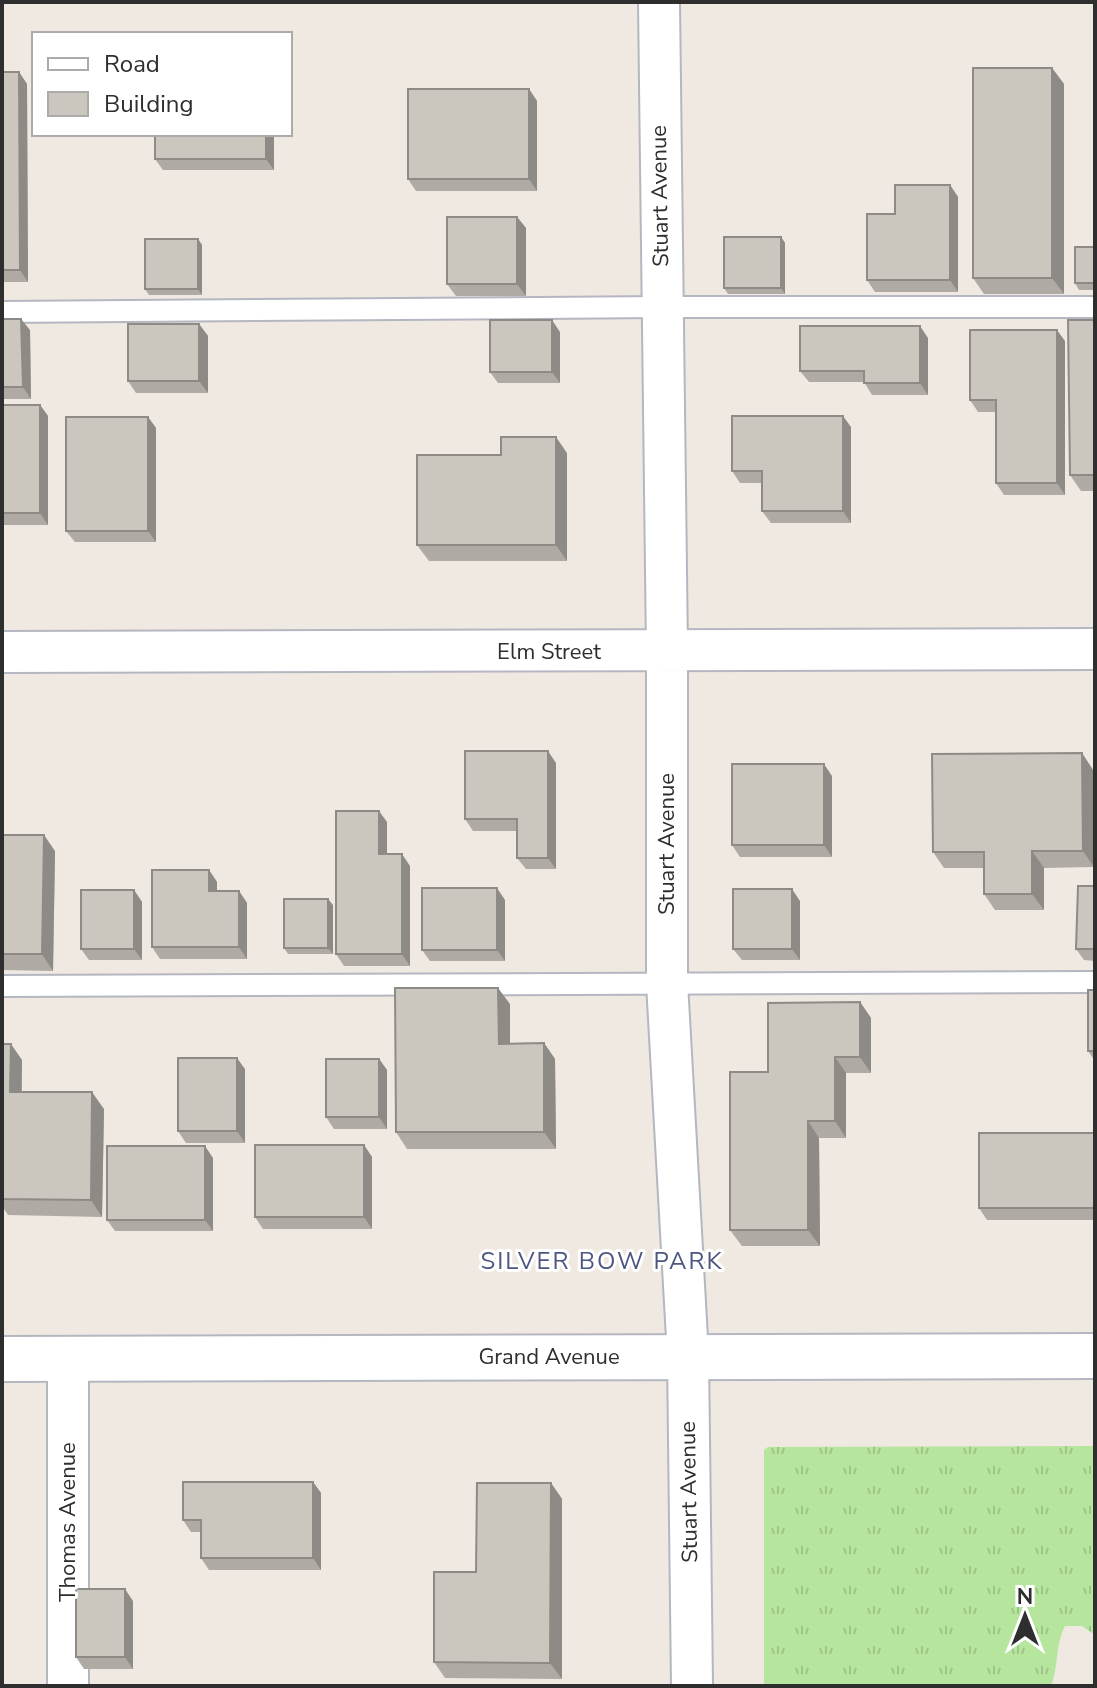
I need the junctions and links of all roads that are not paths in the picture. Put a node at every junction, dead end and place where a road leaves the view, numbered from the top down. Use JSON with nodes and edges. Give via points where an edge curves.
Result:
{"nodes":[{"id":1,"x":659,"y":2,"type":"edge"},
{"id":2,"x":661,"y":307,"type":"junction"},
{"id":3,"x":1095,"y":307,"type":"edge"},
{"id":4,"x":2,"y":312,"type":"edge"},
{"id":5,"x":1095,"y":649,"type":"edge"},
{"id":6,"x":667,"y":651,"type":"junction"},
{"id":7,"x":2,"y":652,"type":"edge"},
{"id":8,"x":1095,"y":982,"type":"edge"},
{"id":9,"x":667,"y":983,"type":"junction"},
{"id":10,"x":2,"y":986,"type":"edge"},
{"id":11,"x":688,"y":1356,"type":"junction"},
{"id":12,"x":1095,"y":1356,"type":"edge"},
{"id":13,"x":2,"y":1359,"type":"edge"},
{"id":14,"x":68,"y":1359,"type":"junction"},
{"id":15,"x":68,"y":1686,"type":"edge"},
{"id":16,"x":692,"y":1686,"type":"edge"}],
"edges":[{"from":1,"to":2,"type":"street","name":"Stuart Avenue"},
{"from":2,"to":3,"type":"lane"},
{"from":2,"to":4,"type":"lane"},
{"from":2,"to":6,"type":"street","name":"Stuart Avenue"},
{"from":5,"to":6,"type":"street","name":"Elm Street"},
{"from":6,"to":7,"type":"street","name":"Elm Street"},
{"from":6,"to":9,"type":"street","name":"Stuart Avenue"},
{"from":8,"to":9,"type":"lane"},
{"from":9,"to":10,"type":"lane"},
{"from":9,"to":11,"type":"street","name":"Stuart Avenue"},
{"from":11,"to":12,"type":"main road","name":"Grand Avenue"},
{"from":11,"to":14,"type":"main road","name":"Grand Avenue"},
{"from":11,"to":16,"type":"street","name":"Stuart Avenue"},
{"from":13,"to":14,"type":"main road","name":"Grand Avenue"},
{"from":14,"to":15,"type":"street","name":"Thomas Avenue"}]}
